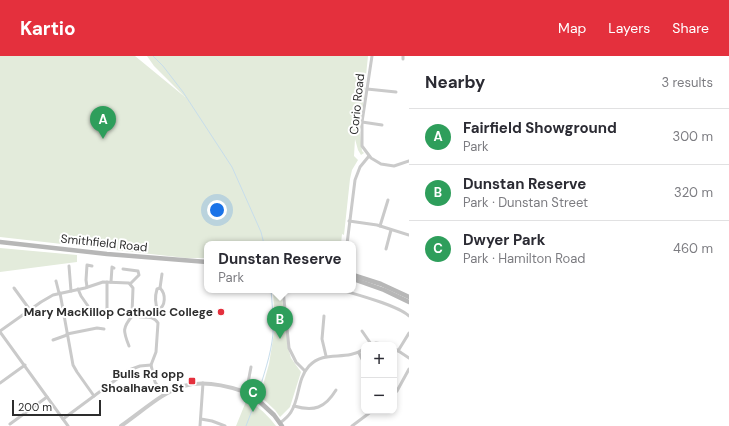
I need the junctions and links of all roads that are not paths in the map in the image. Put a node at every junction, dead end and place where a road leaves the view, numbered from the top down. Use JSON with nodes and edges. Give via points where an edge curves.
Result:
{"nodes":[{"id":1,"x":372,"y":56,"type":"edge"},
{"id":2,"x":367,"y":89,"type":"junction"},
{"id":3,"x":396,"y":92,"type":"dead end"},
{"id":4,"x":362,"y":122,"type":"junction"},
{"id":5,"x":382,"y":125,"type":"dead end"},
{"id":6,"x":369,"y":156,"type":"junction"},
{"id":7,"x":409,"y":161,"type":"edge"},
{"id":8,"x":388,"y":200,"type":"dead end"},
{"id":9,"x":349,"y":221,"type":"junction"},
{"id":10,"x":380,"y":226,"type":"junction"},
{"id":11,"x":391,"y":230,"type":"junction"},
{"id":12,"x":409,"y":235,"type":"edge"},
{"id":13,"x":347,"y":241,"type":"edge"},
{"id":14,"x":0,"y":242,"type":"edge"},
{"id":15,"x":386,"y":249,"type":"dead end"},
{"id":16,"x":204,"y":262,"type":"edge"},
{"id":17,"x":83,"y":264,"type":"dead end"},
{"id":18,"x":87,"y":265,"type":"junction"},
{"id":19,"x":69,"y":266,"type":"dead end"},
{"id":20,"x":92,"y":266,"type":"dead end"},
{"id":21,"x":114,"y":268,"type":"dead end"},
{"id":22,"x":123,"y":269,"type":"dead end"},
{"id":23,"x":162,"y":274,"type":"dead end"},
{"id":24,"x":356,"y":278,"type":"edge"},
{"id":25,"x":356,"y":278,"type":"edge"},
{"id":26,"x":56,"y":281,"type":"dead end"},
{"id":27,"x":109,"y":282,"type":"junction"},
{"id":28,"x":130,"y":284,"type":"junction"},
{"id":29,"x":88,"y":287,"type":"junction"},
{"id":30,"x":14,"y":288,"type":"dead end"},
{"id":31,"x":160,"y":288,"type":"junction"},
{"id":32,"x":78,"y":289,"type":"junction"},
{"id":33,"x":71,"y":291,"type":"junction"},
{"id":34,"x":60,"y":293,"type":"junction"},
{"id":35,"x":284,"y":293,"type":"edge"},
{"id":36,"x":351,"y":293,"type":"edge"},
{"id":37,"x":409,"y":297,"type":"edge"},
{"id":38,"x":409,"y":302,"type":"edge"},
{"id":39,"x":88,"y":306,"type":"dead end"},
{"id":40,"x":30,"y":310,"type":"junction"},
{"id":41,"x":158,"y":310,"type":"junction"},
{"id":42,"x":108,"y":312,"type":"dead end"},
{"id":43,"x":133,"y":315,"type":"junction"},
{"id":44,"x":324,"y":316,"type":"dead end"},
{"id":45,"x":409,"y":316,"type":"edge"},
{"id":46,"x":153,"y":318,"type":"junction"},
{"id":47,"x":104,"y":329,"type":"dead end"},
{"id":48,"x":362,"y":331,"type":"dead end"},
{"id":49,"x":0,"y":332,"type":"edge"},
{"id":50,"x":409,"y":333,"type":"edge"},
{"id":51,"x":67,"y":334,"type":"junction"},
{"id":52,"x":53,"y":340,"type":"dead end"},
{"id":53,"x":369,"y":342,"type":"edge"},
{"id":54,"x":129,"y":346,"type":"dead end"},
{"id":55,"x":398,"y":351,"type":"joint"},
{"id":56,"x":359,"y":353,"type":"joint"},
{"id":57,"x":326,"y":356,"type":"junction"},
{"id":58,"x":361,"y":357,"type":"edge"},
{"id":59,"x":409,"y":358,"type":"edge"},
{"id":60,"x":24,"y":365,"type":"junction"},
{"id":61,"x":151,"y":365,"type":"junction"},
{"id":62,"x":251,"y":367,"type":"dead end"},
{"id":63,"x":409,"y":369,"type":"edge"},
{"id":64,"x":305,"y":371,"type":"junction"},
{"id":65,"x":0,"y":384,"type":"edge"},
{"id":66,"x":203,"y":384,"type":"junction"},
{"id":67,"x":247,"y":388,"type":"junction"},
{"id":68,"x":336,"y":390,"type":"dead end"},
{"id":69,"x":242,"y":391,"type":"junction"},
{"id":70,"x":397,"y":391,"type":"edge"},
{"id":71,"x":249,"y":394,"type":"junction"},
{"id":72,"x":164,"y":395,"type":"junction"},
{"id":73,"x":94,"y":396,"type":"junction"},
{"id":74,"x":47,"y":397,"type":"junction"},
{"id":75,"x":260,"y":402,"type":"joint"},
{"id":76,"x":294,"y":406,"type":"junction"},
{"id":77,"x":368,"y":414,"type":"edge"},
{"id":78,"x":63,"y":419,"type":"junction"},
{"id":79,"x":201,"y":419,"type":"junction"},
{"id":80,"x":10,"y":424,"type":"dead end"},
{"id":81,"x":128,"y":424,"type":"edge"},
{"id":82,"x":281,"y":424,"type":"edge"},
{"id":83,"x":68,"y":426,"type":"edge"},
{"id":84,"x":121,"y":426,"type":"edge"},
{"id":85,"x":200,"y":426,"type":"edge"},
{"id":86,"x":225,"y":426,"type":"edge"},
{"id":87,"x":352,"y":426,"type":"edge"}],
"edges":[{"from":1,"to":2,"type":"street","name":"Corio Road"},
{"from":2,"to":3,"type":"street"},
{"from":2,"to":4,"type":"street","name":"Corio Road"},
{"from":4,"to":5,"type":"street"},
{"from":4,"to":6,"type":"street","name":"Corio Road","via":[[362,146]]},
{"from":6,"to":7,"type":"street","via":[[375,162],[387,166],[398,166]]},
{"from":6,"to":9,"type":"street","via":[[356,174]]},
{"from":8,"to":10,"type":"street"},
{"from":9,"to":10,"type":"street"},
{"from":9,"to":13,"type":"street"},
{"from":10,"to":11,"type":"street"},
{"from":11,"to":12,"type":"street"},
{"from":11,"to":15,"type":"street"},
{"from":14,"to":16,"type":"main road","name":"Smithfield Road"},
{"from":17,"to":18,"type":"street"},
{"from":18,"to":20,"type":"street"},
{"from":18,"to":29,"type":"street"},
{"from":19,"to":33,"type":"street"},
{"from":21,"to":27,"type":"street","via":[[112,267]]},
{"from":22,"to":28,"type":"street","via":[[138,271],[139,275]]},
{"from":23,"to":31,"type":"street"},
{"from":24,"to":38,"type":"main road"},
{"from":25,"to":37,"type":"main road","via":[[381,284]]},
{"from":26,"to":34,"type":"street"},
{"from":27,"to":28,"type":"street"},
{"from":27,"to":29,"type":"street","via":[[100,282]]},
{"from":27,"to":42,"type":"street"},
{"from":28,"to":43,"type":"street","via":[[133,288]]},
{"from":29,"to":32,"type":"street"},
{"from":30,"to":40,"type":"street"},
{"from":31,"to":41,"type":"street","via":[[156,292],[155,303]]},
{"from":31,"to":41,"type":"street","via":[[164,293],[164,304]]},
{"from":32,"to":33,"type":"street"},
{"from":32,"to":39,"type":"street"},
{"from":33,"to":34,"type":"street"},
{"from":34,"to":40,"type":"street","via":[[47,298]]},
{"from":34,"to":51,"type":"street"},
{"from":35,"to":64,"type":"street","via":[[289,348],[296,362]]},
{"from":36,"to":45,"type":"street","via":[[383,303]]},
{"from":40,"to":49,"type":"street"},
{"from":41,"to":46,"type":"street"},
{"from":43,"to":46,"type":"street"},
{"from":43,"to":54,"type":"street","via":[[124,330]]},
{"from":44,"to":57,"type":"street","via":[[322,339]]},
{"from":46,"to":61,"type":"street","via":[[158,324],[156,352]]},
{"from":47,"to":51,"type":"street"},
{"from":48,"to":53,"type":"street"},
{"from":49,"to":60,"type":"street"},
{"from":50,"to":55,"type":"street"},
{"from":51,"to":52,"type":"street"},
{"from":51,"to":73,"type":"street","via":[[74,367]]},
{"from":55,"to":59,"type":"street"},
{"from":56,"to":57,"type":"street"},
{"from":56,"to":58,"type":"street"},
{"from":57,"to":64,"type":"street","via":[[314,362]]},
{"from":60,"to":65,"type":"street"},
{"from":60,"to":74,"type":"street"},
{"from":61,"to":72,"type":"street","via":[[155,382]]},
{"from":61,"to":73,"type":"street","via":[[134,368]]},
{"from":62,"to":67,"type":"street"},
{"from":63,"to":70,"type":"street"},
{"from":64,"to":76,"type":"street"},
{"from":66,"to":69,"type":"street","via":[[227,386]]},
{"from":66,"to":72,"type":"street","via":[[179,387]]},
{"from":66,"to":79,"type":"street"},
{"from":67,"to":69,"type":"street"},
{"from":67,"to":71,"type":"street"},
{"from":68,"to":76,"type":"street","via":[[316,408]]},
{"from":69,"to":71,"type":"street","via":[[244,395]]},
{"from":71,"to":75,"type":"street"},
{"from":72,"to":81,"type":"street"},
{"from":73,"to":78,"type":"street"},
{"from":74,"to":78,"type":"street"},
{"from":74,"to":80,"type":"street"},
{"from":75,"to":82,"type":"main road"},
{"from":76,"to":82,"type":"street","via":[[290,415]]},
{"from":77,"to":87,"type":"street"},
{"from":78,"to":83,"type":"street"},
{"from":79,"to":85,"type":"street"},
{"from":79,"to":86,"type":"street"},
{"from":81,"to":84,"type":"street"}]}
